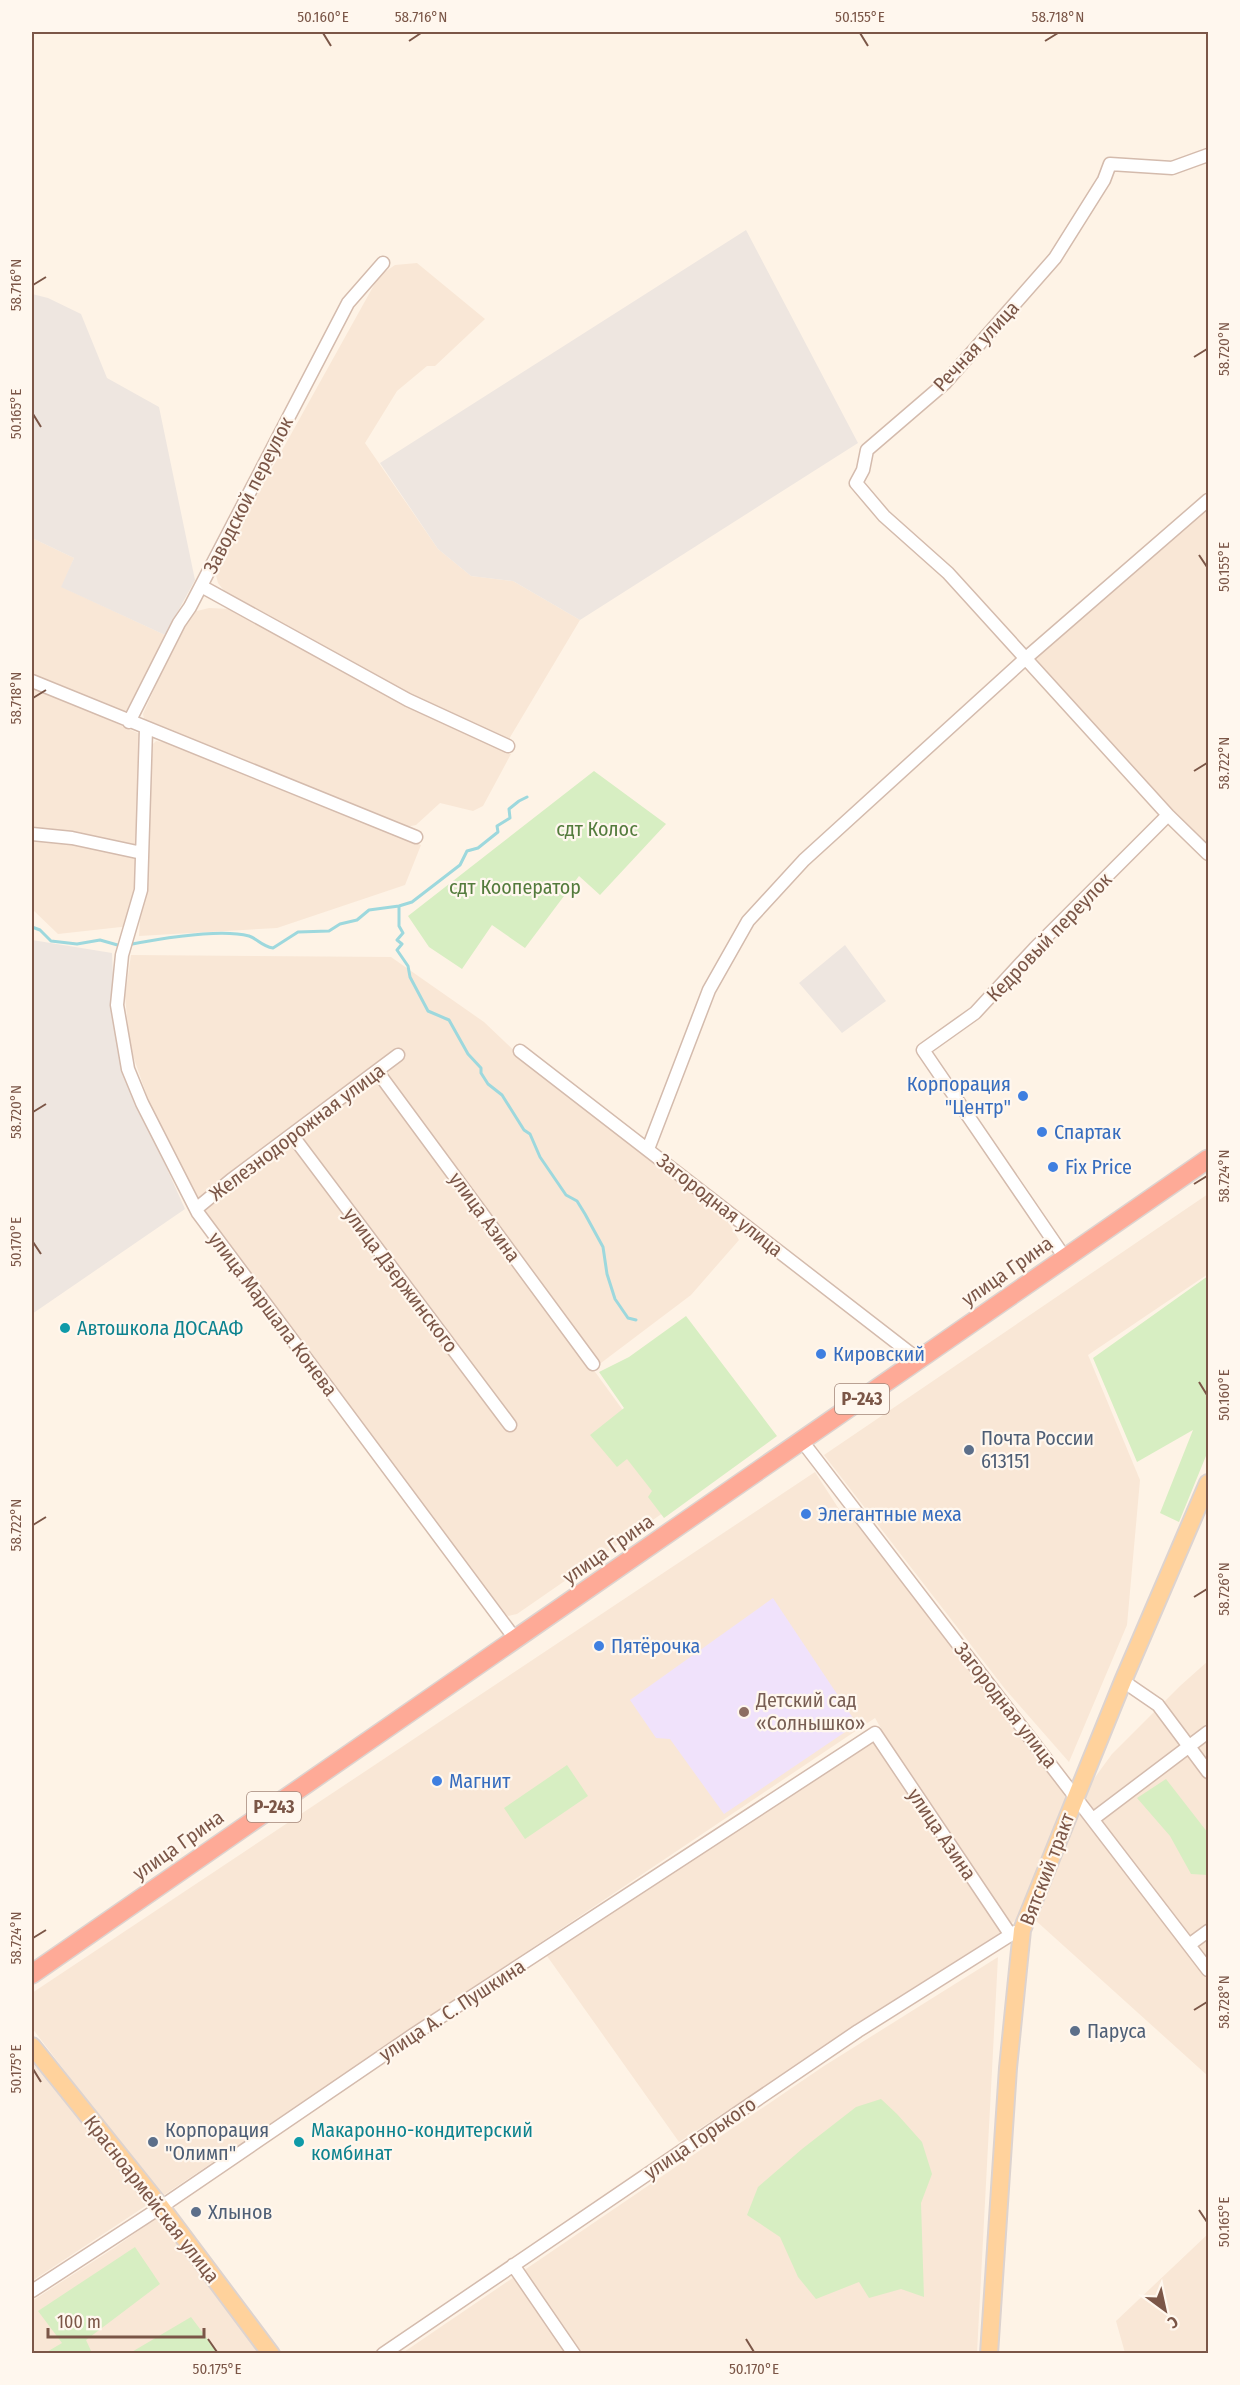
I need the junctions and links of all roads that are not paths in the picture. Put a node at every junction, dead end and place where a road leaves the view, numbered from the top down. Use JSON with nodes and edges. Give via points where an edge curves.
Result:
{"nodes":[{"id":1,"x":1209,"y":155,"type":"edge"},
{"id":2,"x":382,"y":263,"type":"dead end"},
{"id":3,"x":1209,"y":500,"type":"edge"},
{"id":4,"x":201,"y":586,"type":"junction"},
{"id":5,"x":1026,"y":658,"type":"junction"},
{"id":6,"x":32,"y":681,"type":"edge"},
{"id":7,"x":129,"y":722,"type":"junction"},
{"id":8,"x":146,"y":729,"type":"junction"},
{"id":9,"x":508,"y":746,"type":"dead end"},
{"id":10,"x":1168,"y":815,"type":"junction"},
{"id":11,"x":32,"y":834,"type":"edge"},
{"id":12,"x":416,"y":837,"type":"dead end"},
{"id":13,"x":142,"y":853,"type":"junction"},
{"id":14,"x":1209,"y":854,"type":"edge"},
{"id":15,"x":923,"y":1050,"type":"joint"},
{"id":16,"x":520,"y":1051,"type":"dead end"},
{"id":17,"x":398,"y":1055,"type":"dead end"},
{"id":18,"x":377,"y":1071,"type":"junction"},
{"id":19,"x":292,"y":1135,"type":"junction"},
{"id":20,"x":648,"y":1149,"type":"junction"},
{"id":21,"x":1209,"y":1159,"type":"edge"},
{"id":22,"x":196,"y":1209,"type":"junction"},
{"id":23,"x":1065,"y":1258,"type":"junction"},
{"id":24,"x":919,"y":1360,"type":"junction"},
{"id":25,"x":593,"y":1364,"type":"dead end"},
{"id":26,"x":510,"y":1425,"type":"dead end"},
{"id":27,"x":802,"y":1441,"type":"junction"},
{"id":28,"x":1209,"y":1483,"type":"edge"},
{"id":29,"x":516,"y":1640,"type":"junction"},
{"id":30,"x":1123,"y":1681,"type":"junction"},
{"id":31,"x":875,"y":1732,"type":"joint"},
{"id":32,"x":1209,"y":1732,"type":"edge"},
{"id":33,"x":1190,"y":1746,"type":"junction"},
{"id":34,"x":1209,"y":1772,"type":"edge"},
{"id":35,"x":1076,"y":1795,"type":"junction"},
{"id":36,"x":1093,"y":1819,"type":"junction"},
{"id":37,"x":1209,"y":1931,"type":"edge"},
{"id":38,"x":1016,"y":1932,"type":"junction"},
{"id":39,"x":1189,"y":1945,"type":"junction"},
{"id":40,"x":1209,"y":1970,"type":"edge"},
{"id":41,"x":32,"y":1974,"type":"edge"},
{"id":42,"x":32,"y":2046,"type":"edge"},
{"id":43,"x":161,"y":2207,"type":"junction"},
{"id":44,"x":513,"y":2265,"type":"junction"},
{"id":45,"x":32,"y":2290,"type":"edge"},
{"id":46,"x":271,"y":2354,"type":"edge"},
{"id":47,"x":383,"y":2354,"type":"edge"},
{"id":48,"x":574,"y":2354,"type":"edge"},
{"id":49,"x":989,"y":2354,"type":"edge"}],
"edges":[{"from":1,"to":5,"type":"street","name":"Речная улица","via":[[1172,168],[1110,164],[1055,258],[945,383],[867,450],[856,483],[884,516],[948,573]]},
{"from":2,"to":4,"type":"street","name":"Заводской переулок","via":[[348,303]]},
{"from":3,"to":5,"type":"street"},
{"from":4,"to":7,"type":"street"},
{"from":4,"to":9,"type":"street","name":"Заводской переулок","via":[[408,700]]},
{"from":5,"to":10,"type":"street"},
{"from":5,"to":20,"type":"street","via":[[804,860],[748,921],[709,990]]},
{"from":6,"to":7,"type":"street"},
{"from":7,"to":8,"type":"street"},
{"from":8,"to":12,"type":"street"},
{"from":8,"to":13,"type":"street","name":"улица Маршала Конева"},
{"from":10,"to":14,"type":"street"},
{"from":10,"to":15,"type":"street","name":"Кедровый переулок","via":[[975,1013]]},
{"from":11,"to":13,"type":"street"},
{"from":13,"to":22,"type":"street","name":"улица Маршала Конева","via":[[141,890],[125,946],[117,1005],[128,1069]]},
{"from":15,"to":23,"type":"street","name":"улица Грина"},
{"from":16,"to":20,"type":"street","name":"Загородная улица"},
{"from":17,"to":18,"type":"street","name":"Железнодорожная улица"},
{"from":18,"to":19,"type":"street","name":"Железнодорожная улица"},
{"from":18,"to":25,"type":"street","name":"улица Азина"},
{"from":19,"to":22,"type":"street","name":"Железнодорожная улица"},
{"from":19,"to":26,"type":"street","name":"улица Дзержинского"},
{"from":20,"to":24,"type":"street","name":"Загородная улица"},
{"from":21,"to":23,"type":"highway","name":"улица Грина","number":"Р-243"},
{"from":22,"to":29,"type":"street","name":"улица Маршала Конева"},
{"from":23,"to":24,"type":"highway","name":"улица Грина","number":"Р-243"},
{"from":24,"to":27,"type":"highway","name":"улица Грина","number":"Р-243"},
{"from":27,"to":29,"type":"highway","name":"улица Грина","number":"Р-243"},
{"from":27,"to":35,"type":"street","name":"Загородная улица"},
{"from":28,"to":30,"type":"main road","name":"Вятский тракт"},
{"from":29,"to":41,"type":"highway","name":"улица Грина","number":"Р-243"},
{"from":30,"to":33,"type":"street","via":[[1158,1705]]},
{"from":30,"to":35,"type":"main road","name":"Вятский тракт"},
{"from":31,"to":38,"type":"street","name":"улица Азина"},
{"from":31,"to":43,"type":"street","name":"улица А. С. Пушкина","via":[[413,2035]]},
{"from":32,"to":33,"type":"street"},
{"from":33,"to":34,"type":"street"},
{"from":33,"to":36,"type":"street"},
{"from":35,"to":36,"type":"street","name":"Загородная улица"},
{"from":35,"to":38,"type":"main road","name":"Вятский тракт"},
{"from":36,"to":39,"type":"street","name":"Загородная улица"},
{"from":37,"to":39,"type":"street"},
{"from":38,"to":44,"type":"street","name":"улица Горького","via":[[858,2031]]},
{"from":38,"to":49,"type":"main road","name":"Вятский тракт"},
{"from":39,"to":40,"type":"street","name":"Загородная улица"},
{"from":42,"to":43,"type":"main road","name":"Красноармейская улица"},
{"from":43,"to":45,"type":"street","name":"улица А. С. Пушкина"},
{"from":43,"to":46,"type":"main road","name":"Красноармейская улица"},
{"from":44,"to":47,"type":"street","name":"улица Горького"},
{"from":44,"to":48,"type":"street"}]}
